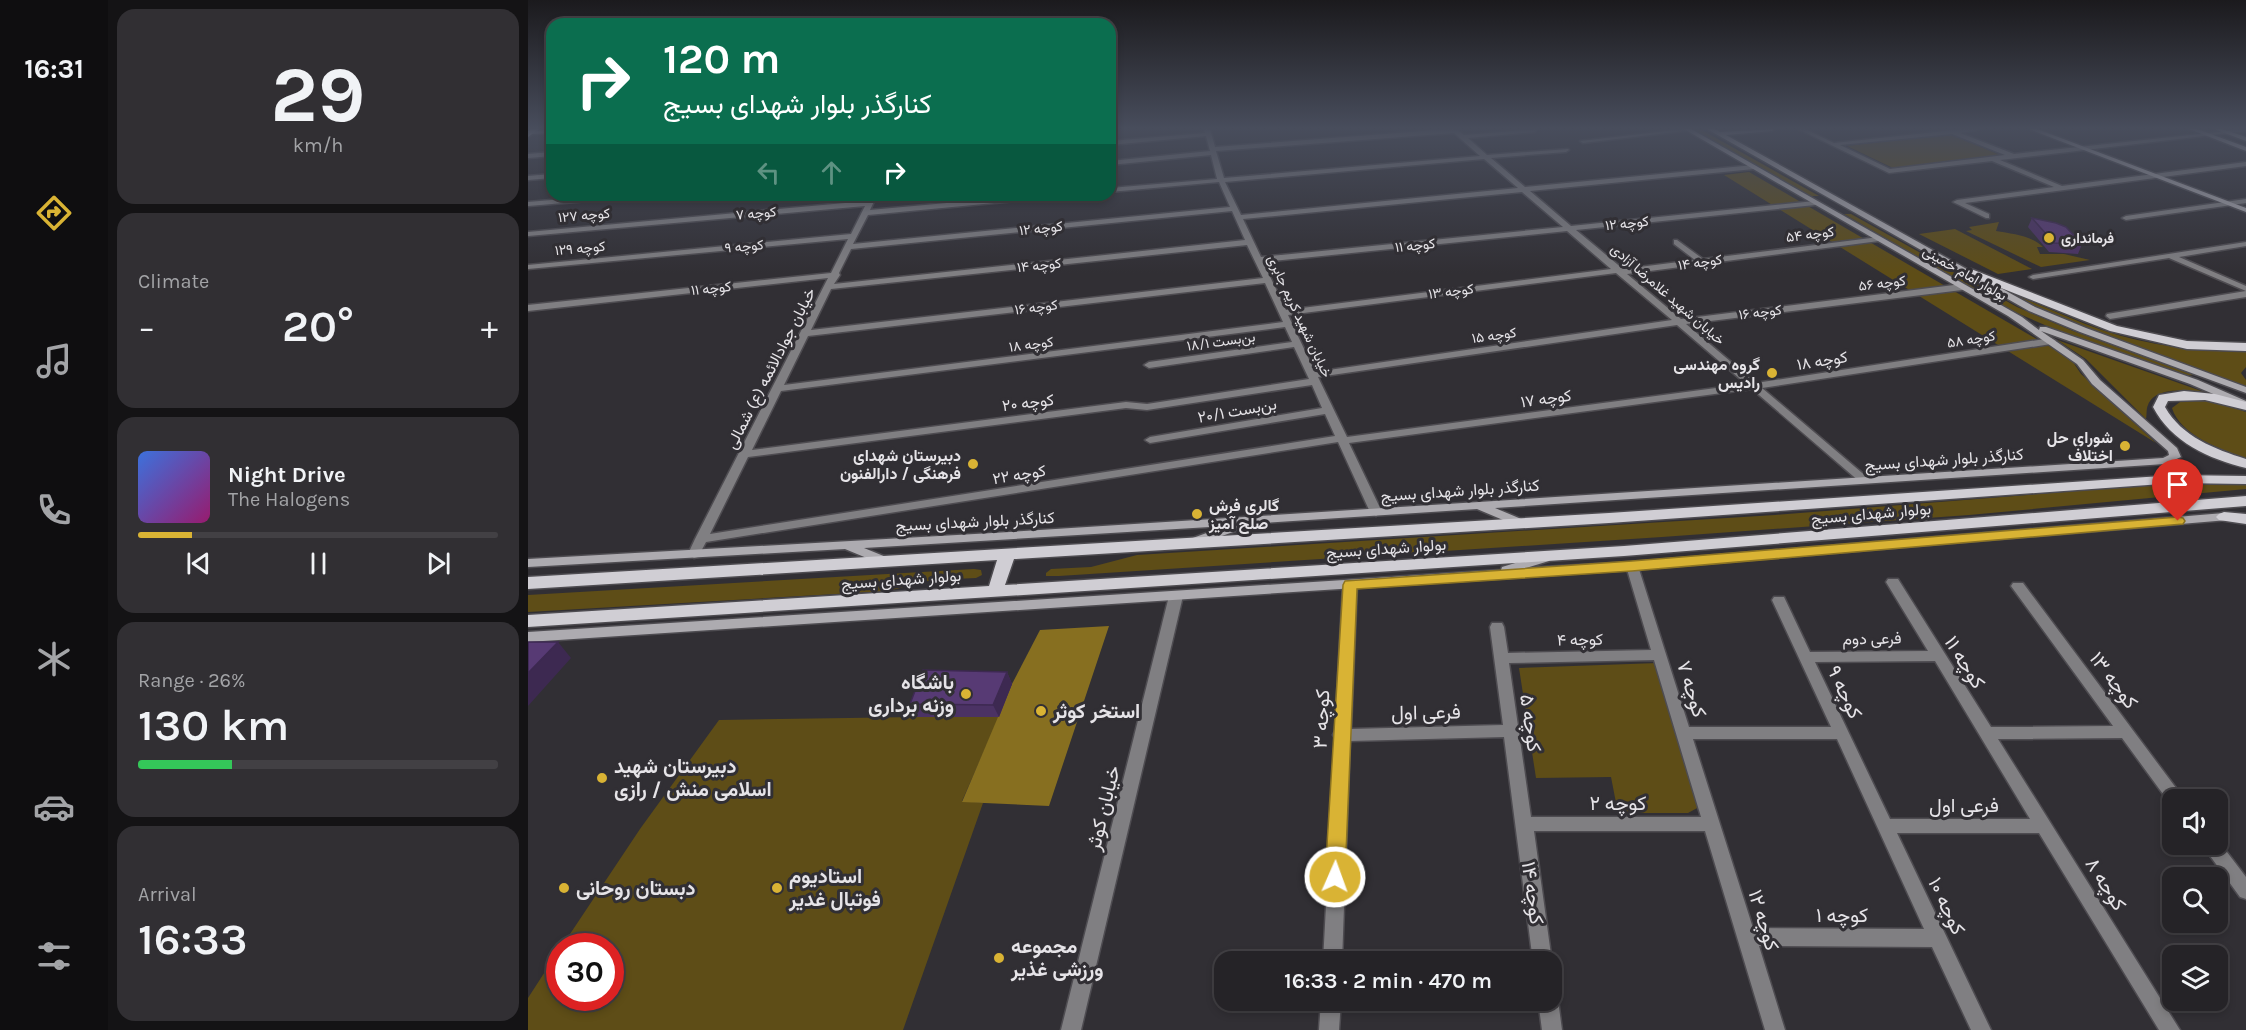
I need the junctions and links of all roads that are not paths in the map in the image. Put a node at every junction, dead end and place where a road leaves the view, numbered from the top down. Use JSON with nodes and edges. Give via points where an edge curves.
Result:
{"nodes":[{"id":1,"x":1220,"y":177,"type":"edge"},
{"id":2,"x":1255,"y":177,"type":"edge"},
{"id":3,"x":1317,"y":177,"type":"edge"},
{"id":4,"x":1510,"y":177,"type":"edge"},
{"id":5,"x":1658,"y":177,"type":"edge"},
{"id":6,"x":1772,"y":177,"type":"edge"},
{"id":7,"x":1797,"y":177,"type":"edge"},
{"id":8,"x":2034,"y":177,"type":"edge"},
{"id":9,"x":2147,"y":177,"type":"edge"},
{"id":10,"x":2159,"y":177,"type":"edge"},
{"id":11,"x":1221,"y":180,"type":"junction"},
{"id":12,"x":1319,"y":180,"type":"dead end"},
{"id":13,"x":2060,"y":188,"type":"junction"},
{"id":14,"x":1116,"y":189,"type":"edge"},
{"id":15,"x":1526,"y":191,"type":"junction"},
{"id":16,"x":1837,"y":199,"type":"junction"},
{"id":17,"x":564,"y":201,"type":"edge"},
{"id":18,"x":853,"y":201,"type":"edge"},
{"id":19,"x":871,"y":201,"type":"edge"},
{"id":20,"x":993,"y":201,"type":"edge"},
{"id":21,"x":2246,"y":201,"type":"edge"},
{"id":22,"x":1815,"y":202,"type":"junction"},
{"id":23,"x":2229,"y":203,"type":"junction"},
{"id":24,"x":528,"y":204,"type":"edge"},
{"id":25,"x":2246,"y":210,"type":"edge"},
{"id":26,"x":865,"y":213,"type":"junction"},
{"id":27,"x":1236,"y":213,"type":"junction"},
{"id":28,"x":1986,"y":216,"type":"dead end"},
{"id":29,"x":2126,"y":218,"type":"dead end"},
{"id":30,"x":643,"y":223,"type":"joint"},
{"id":31,"x":1570,"y":229,"type":"junction"},
{"id":32,"x":528,"y":234,"type":"edge"},
{"id":33,"x":853,"y":236,"type":"junction"},
{"id":34,"x":1879,"y":239,"type":"junction"},
{"id":35,"x":1250,"y":242,"type":"junction"},
{"id":36,"x":1677,"y":243,"type":"dead end"},
{"id":37,"x":2246,"y":244,"type":"edge"},
{"id":38,"x":848,"y":247,"type":"junction"},
{"id":39,"x":634,"y":256,"type":"joint"},
{"id":40,"x":1744,"y":256,"type":"joint"},
{"id":41,"x":2169,"y":256,"type":"junction"},
{"id":42,"x":1259,"y":260,"type":"junction"},
{"id":43,"x":1702,"y":262,"type":"junction"},
{"id":44,"x":528,"y":267,"type":"edge"},
{"id":45,"x":1620,"y":271,"type":"junction"},
{"id":46,"x":1967,"y":271,"type":"junction"},
{"id":47,"x":836,"y":275,"type":"junction"},
{"id":48,"x":2033,"y":277,"type":"dead end"},
{"id":49,"x":1268,"y":280,"type":"junction"},
{"id":50,"x":828,"y":287,"type":"junction"},
{"id":51,"x":1962,"y":287,"type":"junction"},
{"id":52,"x":2246,"y":292,"type":"edge"},
{"id":53,"x":1804,"y":306,"type":"joint"},
{"id":54,"x":528,"y":308,"type":"edge"},
{"id":55,"x":1283,"y":313,"type":"junction"},
{"id":56,"x":2012,"y":316,"type":"junction"},
{"id":57,"x":2110,"y":316,"type":"dead end"},
{"id":58,"x":1679,"y":322,"type":"junction"},
{"id":59,"x":1288,"y":324,"type":"junction"},
{"id":60,"x":804,"y":334,"type":"junction"},
{"id":61,"x":2051,"y":341,"type":"junction"},
{"id":62,"x":1298,"y":344,"type":"junction"},
{"id":63,"x":2246,"y":347,"type":"edge"},
{"id":64,"x":1895,"y":364,"type":"joint"},
{"id":65,"x":1149,"y":365,"type":"dead end"},
{"id":66,"x":1314,"y":378,"type":"junction"},
{"id":67,"x":1754,"y":386,"type":"junction"},
{"id":68,"x":776,"y":389,"type":"junction"},
{"id":69,"x":2246,"y":390,"type":"edge"},
{"id":70,"x":2246,"y":405,"type":"edge"},
{"id":71,"x":1329,"y":410,"type":"junction"},
{"id":72,"x":1150,"y":440,"type":"dead end"},
{"id":73,"x":1342,"y":440,"type":"junction"},
{"id":74,"x":744,"y":454,"type":"junction"},
{"id":75,"x":2246,"y":464,"type":"edge"},
{"id":76,"x":1864,"y":480,"type":"junction"},
{"id":77,"x":2246,"y":480,"type":"edge"},
{"id":78,"x":2246,"y":501,"type":"edge"},
{"id":79,"x":1478,"y":505,"type":"junction"},
{"id":80,"x":1376,"y":512,"type":"junction"},
{"id":81,"x":2224,"y":517,"type":"joint"},
{"id":82,"x":2246,"y":519,"type":"edge"},
{"id":83,"x":1255,"y":520,"type":"junction"},
{"id":84,"x":1989,"y":521,"type":"junction"},
{"id":85,"x":1522,"y":524,"type":"junction"},
{"id":86,"x":2043,"y":532,"type":"junction"},
{"id":87,"x":701,"y":539,"type":"junction"},
{"id":88,"x":1190,"y":544,"type":"junction"},
{"id":89,"x":846,"y":545,"type":"junction"},
{"id":90,"x":694,"y":554,"type":"junction"},
{"id":91,"x":1007,"y":555,"type":"junction"},
{"id":92,"x":1556,"y":555,"type":"junction"},
{"id":93,"x":553,"y":562,"type":"junction"},
{"id":94,"x":528,"y":563,"type":"edge"},
{"id":95,"x":887,"y":563,"type":"junction"},
{"id":96,"x":1632,"y":566,"type":"junction"},
{"id":97,"x":528,"y":569,"type":"edge"},
{"id":98,"x":1492,"y":575,"type":"junction"},
{"id":99,"x":1893,"y":582,"type":"dead end"},
{"id":100,"x":528,"y":583,"type":"edge"},
{"id":101,"x":1350,"y":585,"type":"junction"},
{"id":102,"x":2018,"y":586,"type":"dead end"},
{"id":103,"x":994,"y":591,"type":"junction"},
{"id":104,"x":1176,"y":596,"type":"junction"},
{"id":105,"x":1779,"y":600,"type":"dead end"},
{"id":106,"x":528,"y":621,"type":"edge"},
{"id":107,"x":1497,"y":627,"type":"dead end"},
{"id":108,"x":528,"y":637,"type":"edge"},
{"id":109,"x":1659,"y":656,"type":"junction"},
{"id":110,"x":1938,"y":656,"type":"junction"},
{"id":111,"x":1806,"y":657,"type":"junction"},
{"id":112,"x":1502,"y":658,"type":"junction"},
{"id":113,"x":1511,"y":731,"type":"junction"},
{"id":114,"x":2126,"y":732,"type":"junction"},
{"id":115,"x":1683,"y":733,"type":"junction"},
{"id":116,"x":1841,"y":733,"type":"junction"},
{"id":117,"x":1986,"y":733,"type":"junction"},
{"id":118,"x":1341,"y":735,"type":"junction"},
{"id":119,"x":2004,"y":761,"type":"joint"},
{"id":120,"x":2169,"y":789,"type":"edge"},
{"id":121,"x":1874,"y":801,"type":"joint"},
{"id":122,"x":1524,"y":824,"type":"junction"},
{"id":123,"x":1711,"y":824,"type":"junction"},
{"id":124,"x":1885,"y":826,"type":"junction"},
{"id":125,"x":2043,"y":826,"type":"junction"},
{"id":126,"x":2219,"y":855,"type":"edge"},
{"id":127,"x":2246,"y":891,"type":"edge"},
{"id":128,"x":1746,"y":937,"type":"junction"},
{"id":129,"x":1938,"y":938,"type":"junction"},
{"id":130,"x":1332,"y":951,"type":"edge"},
{"id":131,"x":1541,"y":951,"type":"edge"},
{"id":132,"x":1330,"y":1011,"type":"edge"},
{"id":133,"x":1549,"y":1011,"type":"edge"},
{"id":134,"x":1071,"y":1030,"type":"edge"},
{"id":135,"x":1329,"y":1030,"type":"edge"},
{"id":136,"x":1552,"y":1030,"type":"edge"},
{"id":137,"x":1775,"y":1030,"type":"edge"},
{"id":138,"x":1981,"y":1030,"type":"edge"},
{"id":139,"x":2170,"y":1030,"type":"edge"}],
"edges":[{"from":1,"to":11,"type":"street","name":"خیابان شهید کریم جابری"},
{"from":2,"to":11,"type":"street"},
{"from":3,"to":12,"type":"street"},
{"from":4,"to":15,"type":"street","name":"خیابان شهید غلامرضا آزادی"},
{"from":5,"to":15,"type":"street","name":"کوچه ۱۲"},
{"from":6,"to":22,"type":"street","name":"بولوار امام خمینی"},
{"from":7,"to":16,"type":"street","name":"بولوار امام خمینی"},
{"from":8,"to":13,"type":"street"},
{"from":9,"to":13,"type":"street"},
{"from":10,"to":23,"type":"street"},
{"from":11,"to":14,"type":"street"},
{"from":11,"to":27,"type":"street","name":"خیابان شهید کریم جابری"},
{"from":13,"to":28,"type":"street","via":[[1957,202]]},
{"from":15,"to":27,"type":"street","name":"کوچه ۱۲"},
{"from":15,"to":31,"type":"street","name":"خیابان شهید غلامرضا آزادی"},
{"from":16,"to":22,"type":"street"},
{"from":16,"to":46,"type":"street","name":"بولوار امام خمینی"},
{"from":17,"to":24,"type":"street"},
{"from":18,"to":30,"type":"street","name":"کوچه ۷"},
{"from":19,"to":26,"type":"street","name":"خیابان جوادالائمه (ع) شمالی"},
{"from":20,"to":26,"type":"street"},
{"from":21,"to":23,"type":"street"},
{"from":22,"to":31,"type":"street","name":"کوچه ۱۲"},
{"from":22,"to":34,"type":"street","name":"بولوار امام خمینی"},
{"from":23,"to":25,"type":"street"},
{"from":23,"to":29,"type":"street"},
{"from":26,"to":33,"type":"street","name":"خیابان جوادالائمه (ع) شمالی"},
{"from":27,"to":35,"type":"street","name":"خیابان شهید کریم جابری"},
{"from":27,"to":38,"type":"street","name":"کوچه ۱۲"},
{"from":30,"to":32,"type":"street","name":"کوچه ۱۲۷"},
{"from":31,"to":42,"type":"street","name":"کوچه ۱۱"},
{"from":31,"to":45,"type":"street","name":"خیابان شهید غلامرضا آزادی"},
{"from":33,"to":38,"type":"street","name":"خیابان جوادالائمه (ع) شمالی"},
{"from":33,"to":39,"type":"street","name":"کوچه ۹"},
{"from":34,"to":40,"type":"street","name":"کوچه ۵۴"},
{"from":34,"to":51,"type":"street","name":"بولوار امام خمینی"},
{"from":35,"to":42,"type":"street","name":"خیابان شهید کریم جابری"},
{"from":35,"to":50,"type":"street","name":"کوچه ۱۴"},
{"from":36,"to":43,"type":"street"},
{"from":37,"to":41,"type":"street"},
{"from":38,"to":47,"type":"street","name":"خیابان جوادالائمه (ع) شمالی"},
{"from":39,"to":44,"type":"street","name":"کوچه ۱۲۹"},
{"from":40,"to":43,"type":"street","name":"کوچه ۱۴"},
{"from":41,"to":48,"type":"street"},
{"from":41,"to":52,"type":"street"},
{"from":42,"to":49,"type":"street","name":"خیابان شهید کریم جابری"},
{"from":43,"to":45,"type":"street","name":"کوچه ۱۴"},
{"from":45,"to":55,"type":"street","name":"کوچه ۱۳"},
{"from":45,"to":58,"type":"street","name":"خیابان شهید غلامرضا آزادی"},
{"from":46,"to":63,"type":"main road","via":[[2114,330],[2187,345]]},
{"from":46,"to":69,"type":"street","name":"بولوار امام خمینی","via":[[2032,309]]},
{"from":47,"to":50,"type":"street","name":"خیابان جوادالائمه (ع) شمالی"},
{"from":47,"to":54,"type":"street","name":"کوچه ۱۱"},
{"from":49,"to":55,"type":"street","name":"خیابان شهید کریم جابری"},
{"from":49,"to":60,"type":"street","name":"کوچه ۱۶"},
{"from":50,"to":60,"type":"street","name":"خیابان جوادالائمه (ع) شمالی"},
{"from":51,"to":53,"type":"street","name":"کوچه ۵۶"},
{"from":51,"to":56,"type":"street","name":"بولوار امام خمینی"},
{"from":52,"to":57,"type":"street"},
{"from":53,"to":58,"type":"street","name":"کوچه ۱۶"},
{"from":55,"to":59,"type":"street","name":"خیابان شهید کریم جابری"},
{"from":56,"to":61,"type":"street","name":"کنارگذر بلوار شهدای بسیج"},
{"from":56,"to":70,"type":"street","name":"بولوار امام خمینی","via":[[2194,382]]},
{"from":58,"to":66,"type":"street","name":"کوچه ۱۵"},
{"from":58,"to":67,"type":"street","name":"خیابان شهید غلامرضا آزادی"},
{"from":59,"to":62,"type":"street","name":"خیابان شهید کریم جابری"},
{"from":59,"to":68,"type":"street","name":"کوچه ۱۸"},
{"from":60,"to":68,"type":"street","name":"خیابان جوادالائمه (ع) شمالی"},
{"from":61,"to":64,"type":"street","name":"کوچه ۵۸"},
{"from":61,"to":76,"type":"street","name":"کنارگذر بلوار شهدای بسیج","via":[[2080,362],[2096,382],[2173,450],[2175,457],[2165,461]]},
{"from":62,"to":65,"type":"street","name":"بن‌بست ۱۸/۱"},
{"from":62,"to":66,"type":"street","name":"خیابان شهید کریم جابری"},
{"from":64,"to":67,"type":"street","name":"کوچه ۱۸"},
{"from":66,"to":71,"type":"street","name":"خیابان شهید کریم جابری"},
{"from":66,"to":74,"type":"street","name":"کوچه ۲۰","via":[[1147,408],[1126,405]]},
{"from":67,"to":73,"type":"street","name":"کوچه ۱۷"},
{"from":67,"to":76,"type":"street","name":"خیابان شهید غلامرضا آزادی"},
{"from":68,"to":74,"type":"street","name":"خیابان جوادالائمه (ع) شمالی"},
{"from":70,"to":75,"type":"main road","via":[[2177,394],[2163,398],[2159,407],[2163,417],[2178,431]]},
{"from":71,"to":72,"type":"street","name":"بن‌بست ۲۰/۱"},
{"from":71,"to":73,"type":"street","name":"خیابان شهید کریم جابری"},
{"from":73,"to":80,"type":"street","name":"خیابان شهید کریم جابری"},
{"from":73,"to":87,"type":"street","name":"کوچه ۲۲"},
{"from":74,"to":87,"type":"street","name":"خیابان جوادالائمه (ع) شمالی"},
{"from":76,"to":79,"type":"street","name":"کنارگذر بلوار شهدای بسیج"},
{"from":77,"to":85,"type":"main road","name":"بولوار شهدای بسیج","via":[[2176,479]]},
{"from":78,"to":84,"type":"main road","name":"بولوار شهدای بسیج"},
{"from":79,"to":80,"type":"street","name":"کنارگذر بلوار شهدای بسیج"},
{"from":79,"to":85,"type":"street"},
{"from":80,"to":83,"type":"street","name":"کنارگذر بلوار شهدای بسیج"},
{"from":81,"to":82,"type":"main road"},
{"from":81,"to":86,"type":"street"},
{"from":83,"to":88,"type":"street"},
{"from":83,"to":89,"type":"street","name":"کنارگذر بلوار شهدای بسیج"},
{"from":84,"to":86,"type":"street"},
{"from":84,"to":92,"type":"main road","name":"بولوار شهدای بسیج"},
{"from":85,"to":88,"type":"main road","name":"بولوار شهدای بسیج"},
{"from":86,"to":96,"type":"street"},
{"from":87,"to":90,"type":"street","name":"خیابان جوادالائمه (ع) شمالی"},
{"from":88,"to":91,"type":"main road","name":"بولوار شهدای بسیج"},
{"from":89,"to":90,"type":"street","name":"کنارگذر بلوار شهدای بسیج"},
{"from":89,"to":95,"type":"street"},
{"from":90,"to":93,"type":"street","name":"کنارگذر بلوار شهدای بسیج"},
{"from":91,"to":95,"type":"main road","name":"بولوار شهدای بسیج"},
{"from":91,"to":103,"type":"main road"},
{"from":92,"to":98,"type":"street"},
{"from":92,"to":103,"type":"main road","name":"بولوار شهدای بسیج"},
{"from":93,"to":94,"type":"street","name":"کنارگذر بلوار شهدای بسیج"},
{"from":93,"to":97,"type":"street"},
{"from":95,"to":100,"type":"main road","name":"بولوار شهدای بسیج"},
{"from":96,"to":98,"type":"street"},
{"from":96,"to":109,"type":"street","name":"کوچه ۷"},
{"from":98,"to":101,"type":"street"},
{"from":99,"to":110,"type":"street","name":"کوچه ۱۱"},
{"from":101,"to":104,"type":"street"},
{"from":101,"to":118,"type":"street","name":"کوچه ۳"},
{"from":102,"to":114,"type":"street","name":"کوچه ۱۳"},
{"from":103,"to":106,"type":"main road","name":"بولوار شهدای بسیج"},
{"from":104,"to":108,"type":"street"},
{"from":104,"to":134,"type":"street","name":"خیابان کوثر"},
{"from":105,"to":111,"type":"street","name":"کوچه ۹"},
{"from":107,"to":112,"type":"street","name":"کوچه ۵"},
{"from":109,"to":112,"type":"street","name":"کوچه ۴"},
{"from":109,"to":115,"type":"street","name":"کوچه ۷"},
{"from":110,"to":111,"type":"street","name":"فرعی دوم"},
{"from":110,"to":117,"type":"street","name":"کوچه ۱۱"},
{"from":111,"to":116,"type":"street","name":"کوچه ۹"},
{"from":112,"to":113,"type":"street","name":"کوچه ۵"},
{"from":113,"to":118,"type":"street","name":"فرعی اول"},
{"from":113,"to":122,"type":"street","name":"کوچه ۵"},
{"from":114,"to":117,"type":"street"},
{"from":114,"to":120,"type":"street","name":"کوچه ۱۳"},
{"from":115,"to":116,"type":"street"},
{"from":115,"to":123,"type":"street","name":"کوچه ۷"},
{"from":116,"to":121,"type":"street","name":"کوچه ۹"},
{"from":117,"to":119,"type":"street","name":"کوچه ۱۱"},
{"from":118,"to":130,"type":"street","name":"کوچه ۳"},
{"from":119,"to":125,"type":"street","name":"کوچه ۸"},
{"from":121,"to":124,"type":"street","name":"کوچه ۱۰"},
{"from":122,"to":123,"type":"street","name":"کوچه ۲"},
{"from":122,"to":131,"type":"street","name":"کوچه ۱۴"},
{"from":123,"to":128,"type":"street","name":"کوچه ۱۲"},
{"from":124,"to":125,"type":"street","name":"فرعی اول"},
{"from":124,"to":129,"type":"street","name":"کوچه ۱۰"},
{"from":125,"to":139,"type":"street","name":"کوچه ۸"},
{"from":126,"to":127,"type":"street"},
{"from":128,"to":129,"type":"street","name":"کوچه ۱"},
{"from":128,"to":137,"type":"street","name":"کوچه ۱۲"},
{"from":129,"to":138,"type":"street","name":"کوچه ۱۰"},
{"from":132,"to":135,"type":"street"},
{"from":133,"to":136,"type":"street"}]}
